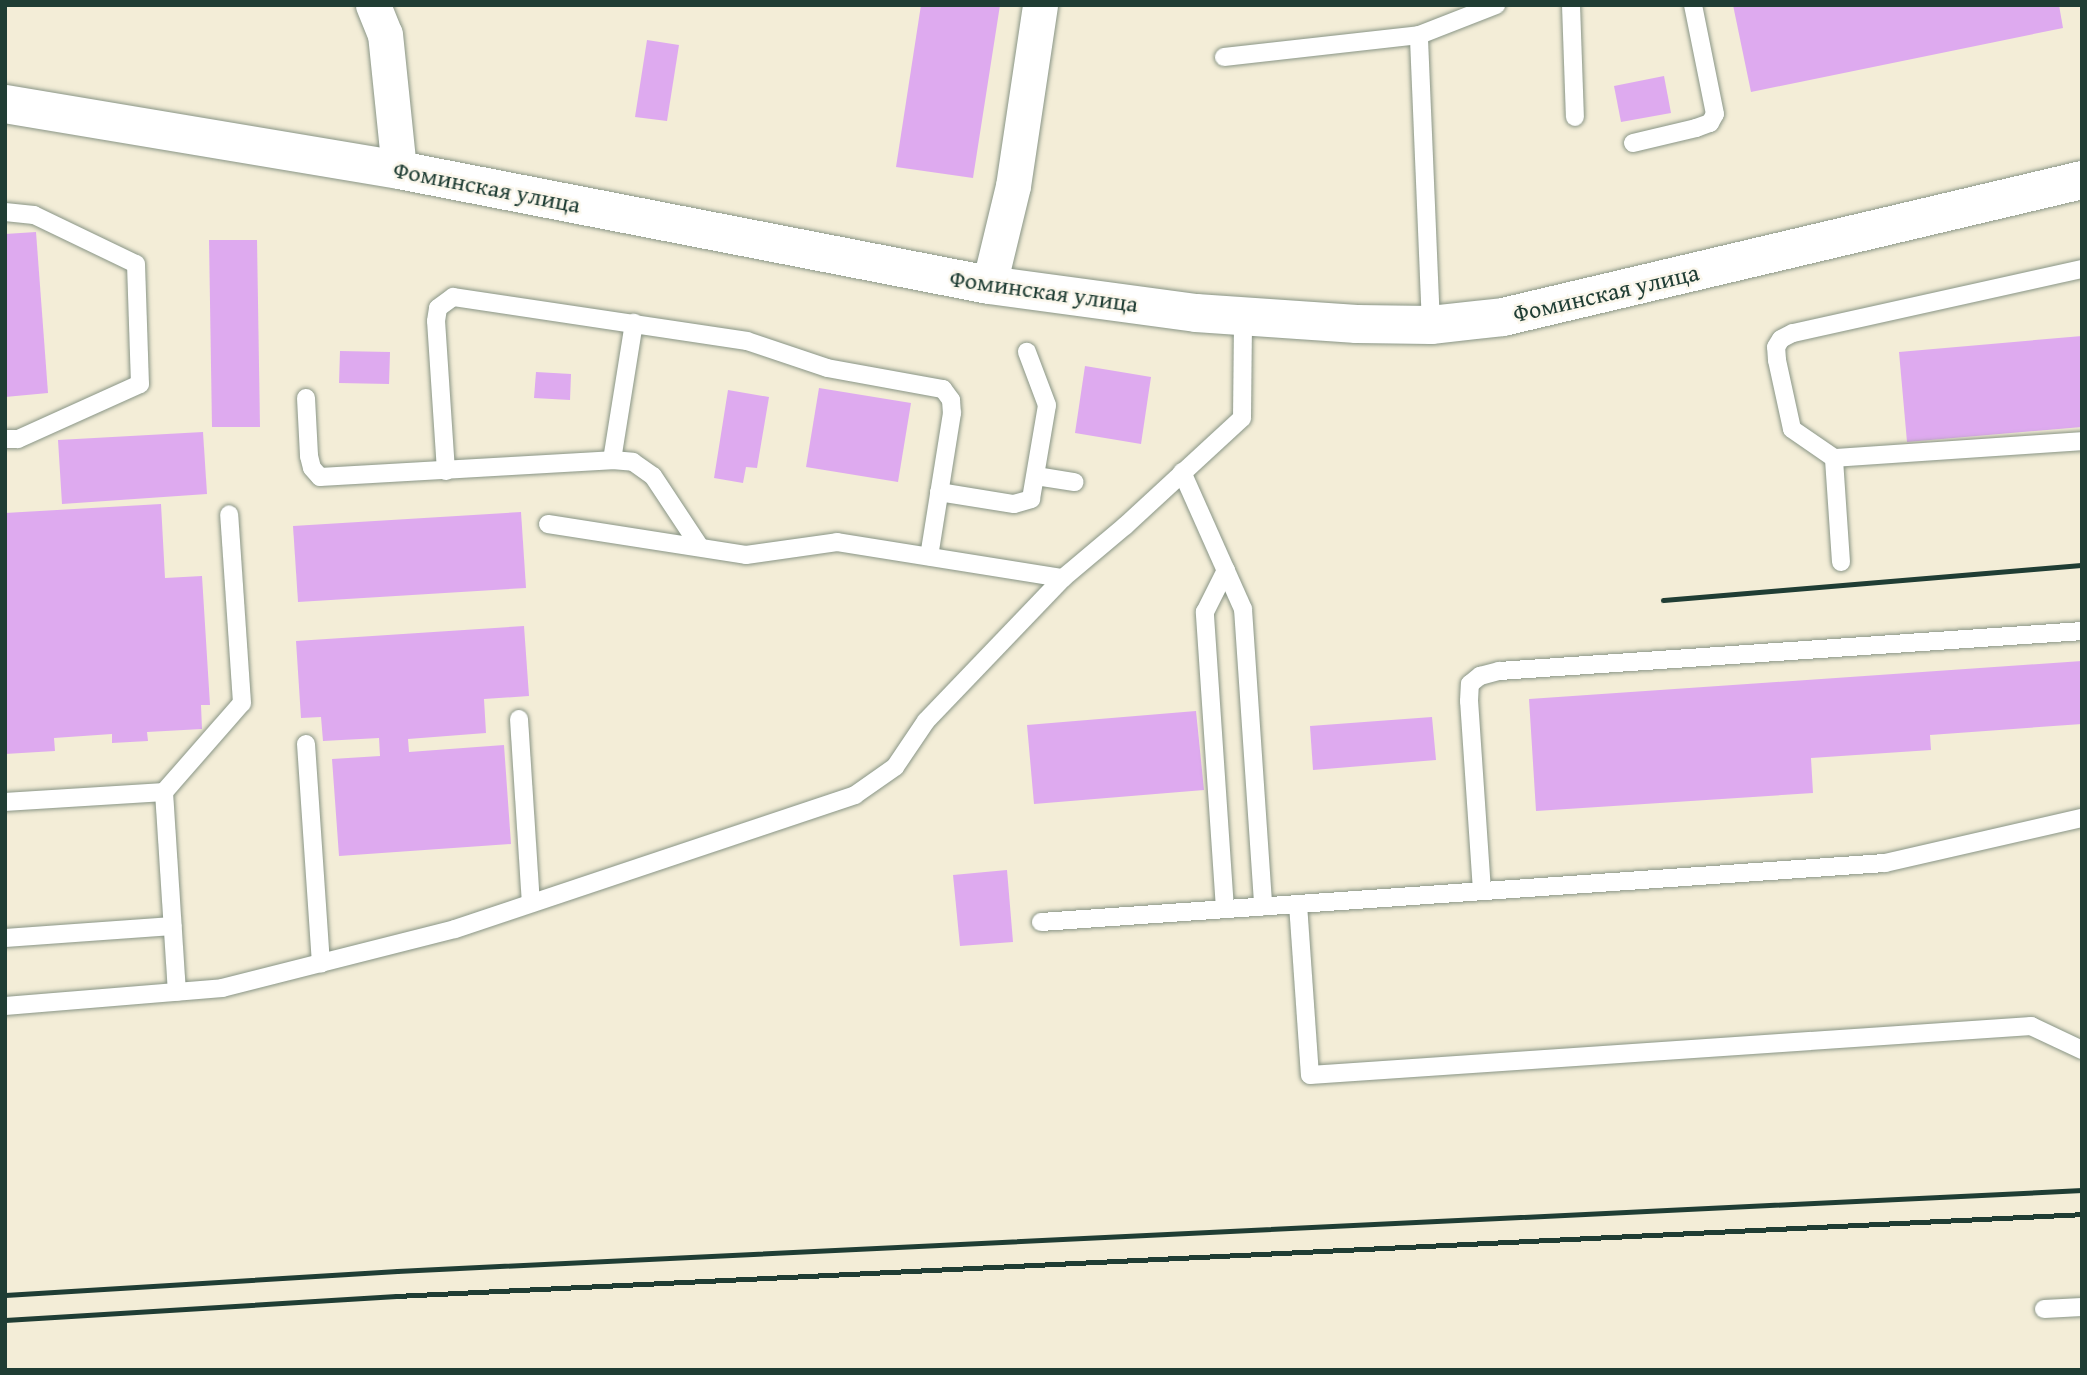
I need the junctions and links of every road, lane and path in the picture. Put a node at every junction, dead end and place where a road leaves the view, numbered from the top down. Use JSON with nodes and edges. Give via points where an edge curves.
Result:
{"nodes":[{"id":1,"x":373,"y":5,"type":"edge"},
{"id":2,"x":1040,"y":5,"type":"edge"},
{"id":3,"x":1496,"y":5,"type":"edge"},
{"id":4,"x":1571,"y":5,"type":"edge"},
{"id":5,"x":1693,"y":5,"type":"edge"},
{"id":6,"x":1419,"y":36,"type":"junction"},
{"id":7,"x":1224,"y":57,"type":"dead end"},
{"id":8,"x":5,"y":104,"type":"edge"},
{"id":9,"x":1575,"y":117,"type":"dead end"},
{"id":10,"x":1633,"y":143,"type":"dead end"},
{"id":11,"x":399,"y":170,"type":"junction"},
{"id":12,"x":2082,"y":180,"type":"edge"},
{"id":13,"x":5,"y":212,"type":"edge"},
{"id":14,"x":2082,"y":270,"type":"edge"},
{"id":15,"x":989,"y":285,"type":"junction"},
{"id":16,"x":1243,"y":316,"type":"junction"},
{"id":17,"x":634,"y":323,"type":"junction"},
{"id":18,"x":1431,"y":325,"type":"junction"},
{"id":19,"x":1027,"y":352,"type":"dead end"},
{"id":20,"x":306,"y":398,"type":"dead end"},
{"id":21,"x":5,"y":439,"type":"edge"},
{"id":22,"x":2082,"y":441,"type":"edge"},
{"id":23,"x":1834,"y":458,"type":"junction"},
{"id":24,"x":612,"y":460,"type":"junction"},
{"id":25,"x":446,"y":471,"type":"junction"},
{"id":26,"x":1182,"y":472,"type":"junction"},
{"id":27,"x":1036,"y":476,"type":"junction"},
{"id":28,"x":1075,"y":482,"type":"dead end"},
{"id":29,"x":939,"y":492,"type":"junction"},
{"id":30,"x":229,"y":514,"type":"dead end"},
{"id":31,"x":548,"y":524,"type":"dead end"},
{"id":32,"x":700,"y":547,"type":"junction"},
{"id":33,"x":929,"y":556,"type":"junction"},
{"id":34,"x":1841,"y":562,"type":"dead end"},
{"id":35,"x":1226,"y":570,"type":"junction"},
{"id":36,"x":1063,"y":578,"type":"junction"},
{"id":37,"x":2082,"y":631,"type":"edge"},
{"id":38,"x":519,"y":719,"type":"dead end"},
{"id":39,"x":306,"y":744,"type":"dead end"},
{"id":40,"x":164,"y":792,"type":"junction"},
{"id":41,"x":5,"y":802,"type":"edge"},
{"id":42,"x":2082,"y":818,"type":"edge"},
{"id":43,"x":1482,"y":891,"type":"junction"},
{"id":44,"x":531,"y":903,"type":"junction"},
{"id":45,"x":1298,"y":904,"type":"junction"},
{"id":46,"x":1263,"y":906,"type":"junction"},
{"id":47,"x":1225,"y":909,"type":"junction"},
{"id":48,"x":1041,"y":922,"type":"dead end"},
{"id":49,"x":173,"y":926,"type":"junction"},
{"id":50,"x":5,"y":938,"type":"edge"},
{"id":51,"x":321,"y":963,"type":"junction"},
{"id":52,"x":177,"y":992,"type":"junction"},
{"id":53,"x":5,"y":1006,"type":"edge"},
{"id":54,"x":2082,"y":1050,"type":"edge"},
{"id":55,"x":2082,"y":1307,"type":"edge"},
{"id":56,"x":2044,"y":1309,"type":"dead end"}],
"edges":[{"from":1,"to":11,"type":"street","via":[[385,34]]},
{"from":2,"to":15,"type":"street","via":[[1013,186]]},
{"from":3,"to":6,"type":"lane"},
{"from":4,"to":9,"type":"lane"},
{"from":5,"to":10,"type":"lane","via":[[1715,114],[1710,123],[1696,128]]},
{"from":6,"to":7,"type":"lane"},
{"from":6,"to":18,"type":"lane"},
{"from":8,"to":11,"type":"street","name":"Фоминская улица"},
{"from":11,"to":15,"type":"street","name":"Фоминская улица"},
{"from":12,"to":18,"type":"street","name":"Фоминская улица","via":[[1503,317]]},
{"from":13,"to":21,"type":"lane","via":[[34,215],[136,264],[141,384],[18,439]]},
{"from":14,"to":23,"type":"lane","via":[[1781,339],[1777,360],[1792,429]]},
{"from":15,"to":16,"type":"street","name":"Фоминская улица"},
{"from":16,"to":18,"type":"street","name":"Фоминская улица"},
{"from":16,"to":26,"type":"lane","via":[[1242,418]]},
{"from":17,"to":24,"type":"lane"},
{"from":17,"to":25,"type":"lane","via":[[467,297],[443,301],[436,321]]},
{"from":17,"to":29,"type":"lane","via":[[747,341],[827,368],[943,389],[951,400],[952,413]]},
{"from":19,"to":27,"type":"lane","via":[[1047,405]]},
{"from":20,"to":25,"type":"lane","via":[[309,456],[320,477]]},
{"from":22,"to":23,"type":"lane"},
{"from":23,"to":34,"type":"lane"},
{"from":24,"to":25,"type":"lane"},
{"from":24,"to":32,"type":"lane","via":[[644,467]]},
{"from":26,"to":35,"type":"lane"},
{"from":26,"to":36,"type":"lane"},
{"from":27,"to":28,"type":"lane"},
{"from":27,"to":29,"type":"lane","via":[[1034,491],[1025,503]]},
{"from":29,"to":33,"type":"lane"},
{"from":30,"to":40,"type":"lane","via":[[242,703]]},
{"from":31,"to":32,"type":"lane"},
{"from":32,"to":33,"type":"lane","via":[[746,555],[837,542]]},
{"from":33,"to":36,"type":"lane"},
{"from":35,"to":46,"type":"lane","via":[[1243,609]]},
{"from":35,"to":47,"type":"lane","via":[[1205,612]]},
{"from":36,"to":44,"type":"lane","via":[[926,721],[895,767],[855,795]]},
{"from":37,"to":43,"type":"lane","via":[[1499,671],[1480,676],[1470,684],[1469,701]]},
{"from":38,"to":44,"type":"lane"},
{"from":39,"to":51,"type":"lane"},
{"from":40,"to":41,"type":"lane"},
{"from":40,"to":49,"type":"lane"},
{"from":42,"to":43,"type":"lane","via":[[1885,863]]},
{"from":43,"to":45,"type":"lane"},
{"from":44,"to":51,"type":"lane","via":[[455,929]]},
{"from":45,"to":46,"type":"lane"},
{"from":45,"to":54,"type":"lane","via":[[1310,1075],[2031,1026]]},
{"from":46,"to":47,"type":"lane"},
{"from":47,"to":48,"type":"lane"},
{"from":49,"to":50,"type":"lane"},
{"from":49,"to":52,"type":"lane"},
{"from":51,"to":52,"type":"lane","via":[[222,988]]},
{"from":52,"to":53,"type":"lane"},
{"from":55,"to":56,"type":"lane"}]}
